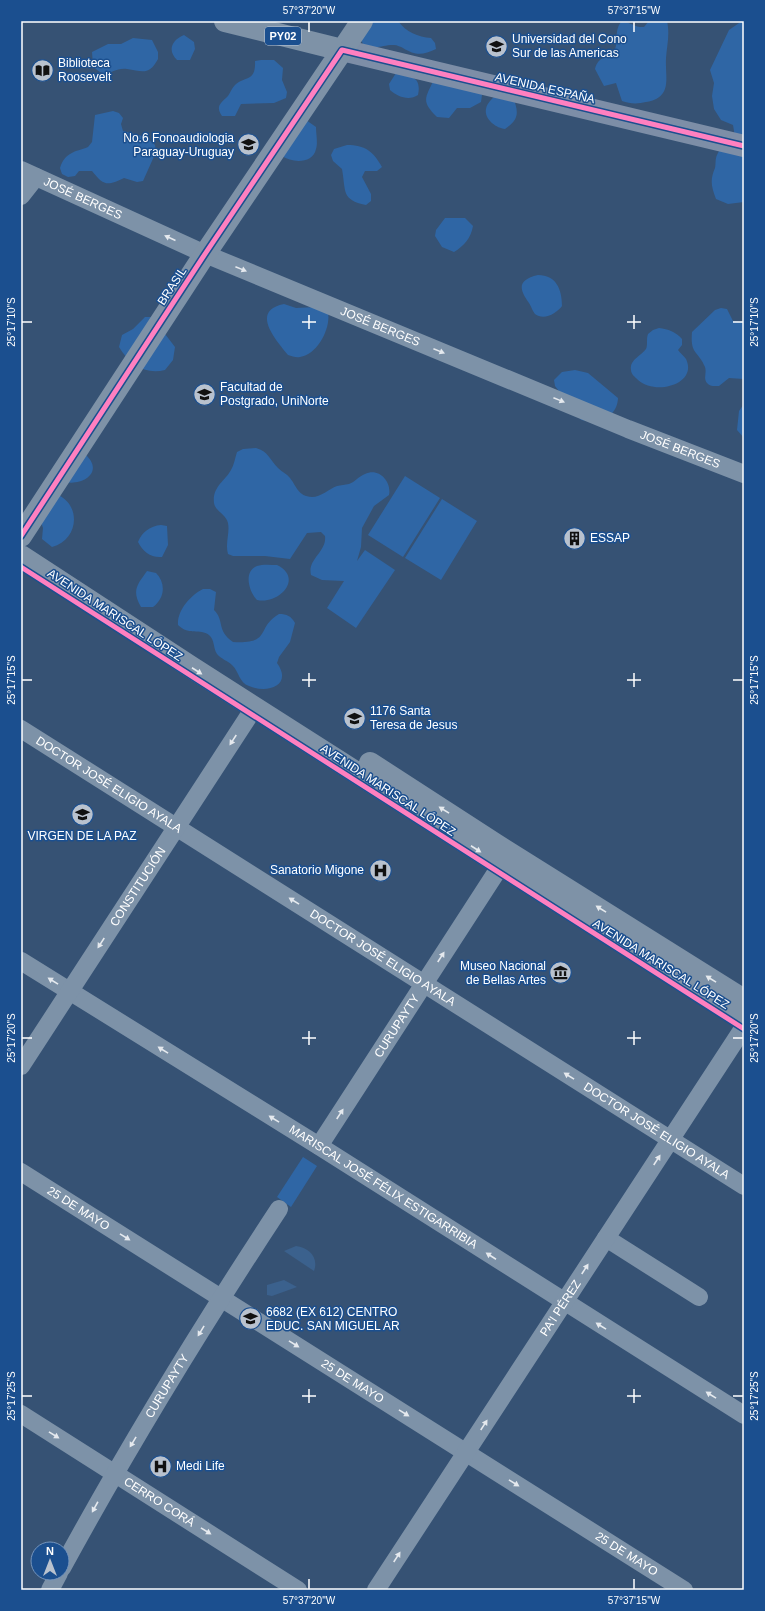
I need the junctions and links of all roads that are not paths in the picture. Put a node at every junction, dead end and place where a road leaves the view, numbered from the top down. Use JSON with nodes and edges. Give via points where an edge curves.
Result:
{"nodes":[{"id":1,"x":225,"y":21,"type":"edge"},
{"id":2,"x":362,"y":21,"type":"edge"},
{"id":3,"x":342,"y":50,"type":"junction"},
{"id":4,"x":744,"y":146,"type":"edge"},
{"id":5,"x":29,"y":174,"type":"edge"},
{"id":6,"x":21,"y":196,"type":"edge"},
{"id":7,"x":205,"y":254,"type":"junction"},
{"id":8,"x":744,"y":474,"type":"edge"},
{"id":9,"x":21,"y":537,"type":"edge"},
{"id":10,"x":21,"y":556,"type":"edge"},
{"id":11,"x":254,"y":708,"type":"junction"},
{"id":12,"x":21,"y":729,"type":"edge"},
{"id":13,"x":358,"y":756,"type":"junction"},
{"id":14,"x":176,"y":827,"type":"junction"},
{"id":15,"x":501,"y":865,"type":"junction"},
{"id":16,"x":21,"y":961,"type":"edge"},
{"id":17,"x":424,"y":984,"type":"junction"},
{"id":18,"x":69,"y":992,"type":"junction"},
{"id":19,"x":744,"y":1000,"type":"edge"},
{"id":20,"x":744,"y":1020,"type":"edge"},
{"id":21,"x":744,"y":1026,"type":"edge"},
{"id":22,"x":21,"y":1066,"type":"edge"},
{"id":23,"x":670,"y":1140,"type":"junction"},
{"id":24,"x":319,"y":1146,"type":"junction"},
{"id":25,"x":21,"y":1172,"type":"edge"},
{"id":26,"x":744,"y":1186,"type":"edge"},
{"id":27,"x":279,"y":1209,"type":"dead end"},
{"id":28,"x":606,"y":1238,"type":"junction"},
{"id":29,"x":698,"y":1297,"type":"dead end"},
{"id":30,"x":221,"y":1298,"type":"junction"},
{"id":31,"x":564,"y":1302,"type":"junction"},
{"id":32,"x":21,"y":1414,"type":"edge"},
{"id":33,"x":744,"y":1415,"type":"edge"},
{"id":34,"x":466,"y":1452,"type":"junction"},
{"id":35,"x":114,"y":1473,"type":"junction"},
{"id":36,"x":70,"y":1553,"type":"edge"},
{"id":37,"x":55,"y":1581,"type":"edge"},
{"id":38,"x":50,"y":1590,"type":"edge"},
{"id":39,"x":298,"y":1590,"type":"edge"},
{"id":40,"x":376,"y":1590,"type":"edge"},
{"id":41,"x":684,"y":1590,"type":"edge"}],
"edges":[{"from":1,"to":3,"type":"highway","name":"AVENIDA ESPAÑA","number":"PY02"},
{"from":2,"to":3,"type":"highway","name":"BRASIL"},
{"from":3,"to":4,"type":"main road","name":"AVENIDA ESPAÑA"},
{"from":3,"to":7,"type":"highway","name":"BRASIL"},
{"from":5,"to":6,"type":"street"},
{"from":7,"to":5,"type":"street","name":"JOSÉ BERGES","one_way":true},
{"from":7,"to":8,"type":"street","name":"JOSÉ BERGES","one_way":true,"via":[[613,423]]},
{"from":7,"to":9,"type":"highway","name":"BRASIL"},
{"from":9,"to":13,"type":"highway","via":[[25,546]]},
{"from":10,"to":11,"type":"highway","one_way":true},
{"from":11,"to":13,"type":"highway","via":[[269,708],[279,712],[341,750]]},
{"from":11,"to":14,"type":"street","name":"CONSTITUCIÓN","one_way":true},
{"from":11,"to":15,"type":"highway","one_way":true},
{"from":12,"to":14,"type":"street","name":"DOCTOR JOSÉ ELIGIO AYALA"},
{"from":19,"to":13,"type":"highway","one_way":true},
{"from":17,"to":14,"type":"street","name":"DOCTOR JOSÉ ELIGIO AYALA","one_way":true},
{"from":14,"to":18,"type":"street","name":"CONSTITUCIÓN","one_way":true},
{"from":17,"to":15,"type":"street","name":"CURUPAYTY","one_way":true},
{"from":15,"to":20,"type":"highway"},
{"from":18,"to":16,"type":"street","name":"MARISCAL JOSÉ FÉLIX ESTIGARRIBIA","one_way":true},
{"from":23,"to":17,"type":"street","name":"DOCTOR JOSÉ ELIGIO AYALA","one_way":true},
{"from":24,"to":17,"type":"street","name":"CURUPAYTY","one_way":true},
{"from":18,"to":22,"type":"street","name":"CONSTITUCIÓN"},
{"from":24,"to":18,"type":"street","name":"MARISCAL JOSÉ FÉLIX ESTIGARRIBIA","one_way":true},
{"from":21,"to":23,"type":"street","name":"PA'I PÉREZ"},
{"from":23,"to":26,"type":"street","name":"DOCTOR JOSÉ ELIGIO AYALA"},
{"from":28,"to":23,"type":"street","name":"PA'I PÉREZ","one_way":true},
{"from":31,"to":24,"type":"street","name":"MARISCAL JOSÉ FÉLIX ESTIGARRIBIA","one_way":true},
{"from":25,"to":30,"type":"street","name":"25 DE MAYO","one_way":true},
{"from":27,"to":30,"type":"street","name":"CURUPAYTY"},
{"from":28,"to":29,"type":"street"},
{"from":31,"to":28,"type":"street","name":"PA'I PÉREZ","one_way":true},
{"from":30,"to":34,"type":"street","name":"25 DE MAYO","one_way":true},
{"from":30,"to":35,"type":"street","name":"CURUPAYTY","one_way":true},
{"from":33,"to":31,"type":"street","name":"MARISCAL JOSÉ FÉLIX ESTIGARRIBIA","one_way":true},
{"from":34,"to":31,"type":"street","name":"PA'I PÉREZ","one_way":true},
{"from":32,"to":35,"type":"street","name":"CERRO CORÁ","one_way":true},
{"from":40,"to":34,"type":"street","name":"PA'I PÉREZ","one_way":true},
{"from":34,"to":41,"type":"street","name":"25 DE MAYO","one_way":true},
{"from":35,"to":36,"type":"street","name":"CURUPAYTY","one_way":true},
{"from":35,"to":39,"type":"street","name":"CERRO CORÁ","one_way":true},
{"from":37,"to":38,"type":"street"}]}
